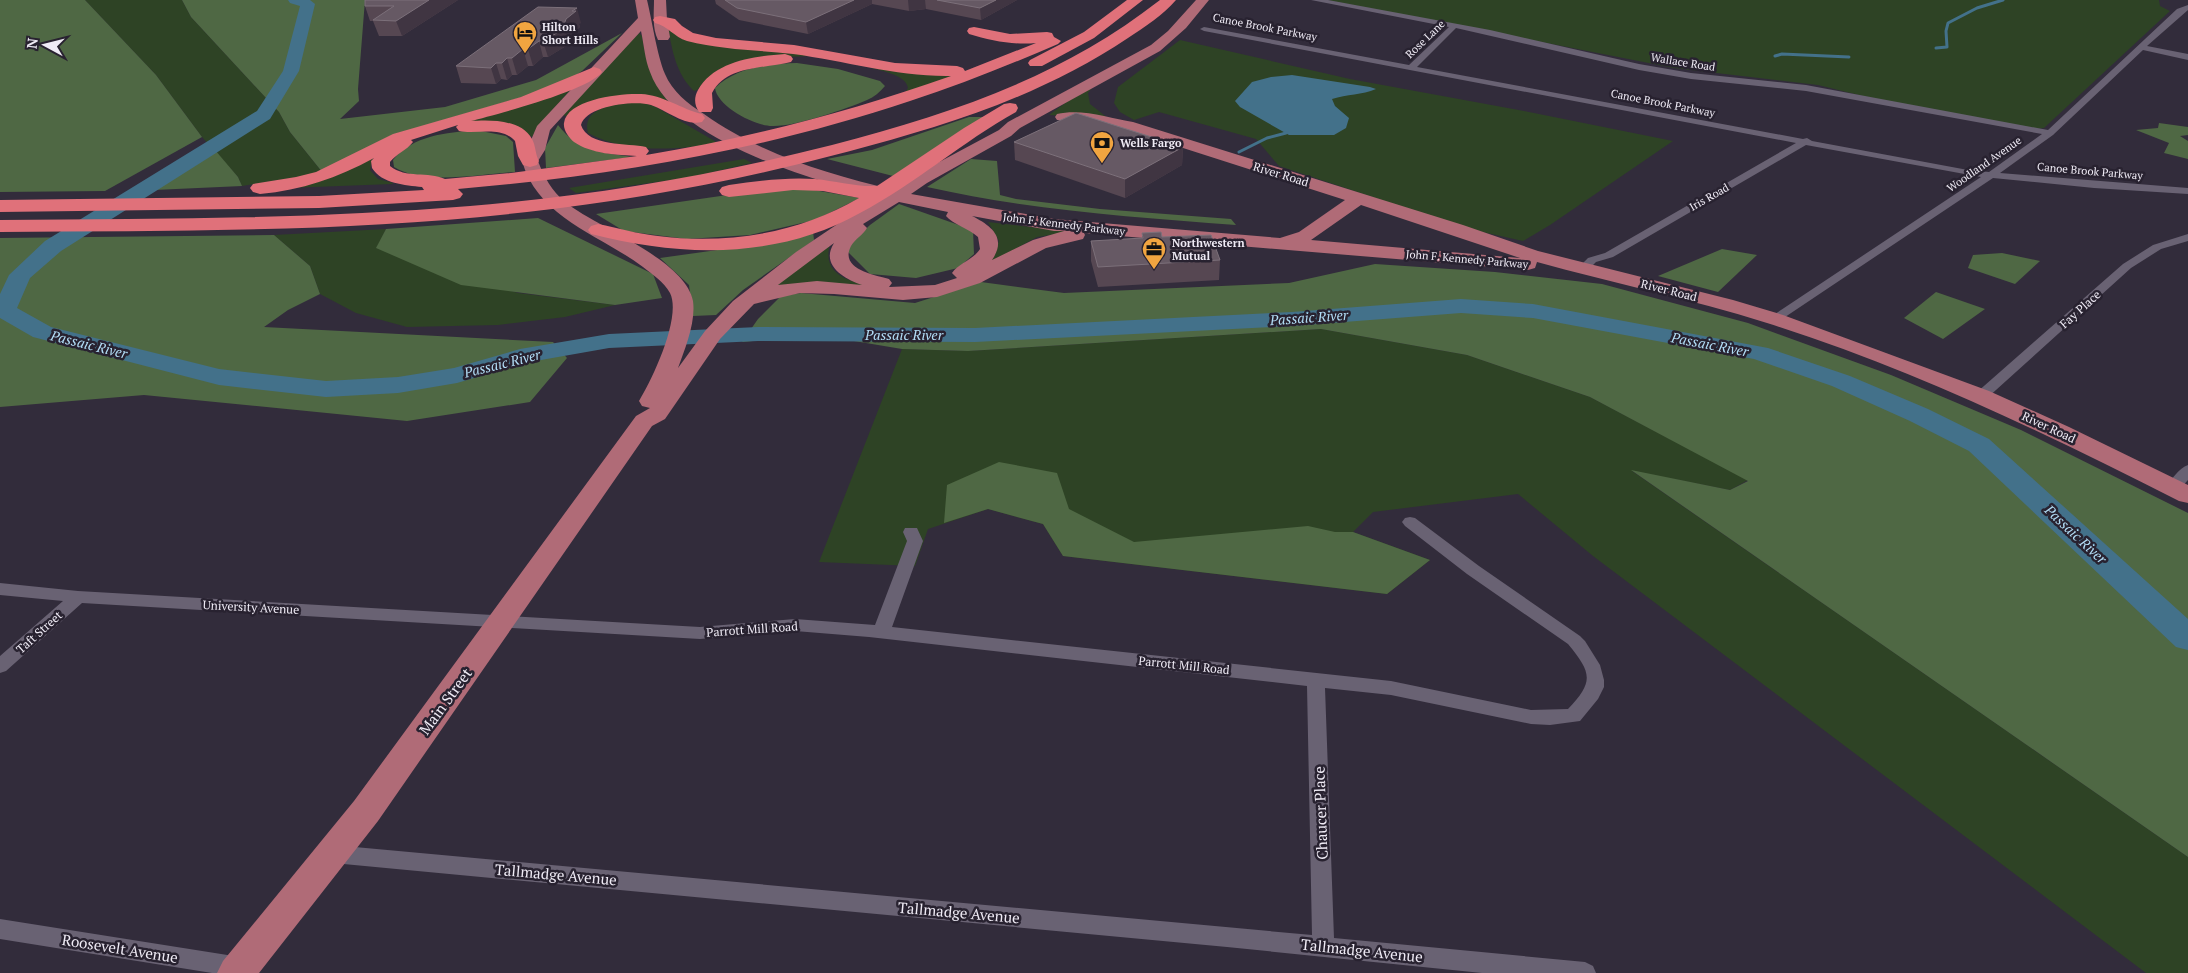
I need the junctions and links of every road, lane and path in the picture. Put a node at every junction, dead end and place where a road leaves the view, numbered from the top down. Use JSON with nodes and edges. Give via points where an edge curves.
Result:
{"nodes":[{"id":1,"x":641,"y":0,"type":"edge"},
{"id":2,"x":660,"y":0,"type":"edge"},
{"id":3,"x":1136,"y":0,"type":"edge"},
{"id":4,"x":1170,"y":0,"type":"edge"},
{"id":5,"x":1203,"y":0,"type":"edge"},
{"id":6,"x":1315,"y":0,"type":"edge"},
{"id":7,"x":2188,"y":7,"type":"edge"},
{"id":8,"x":1090,"y":16,"type":"dead end"},
{"id":9,"x":1190,"y":16,"type":"junction"},
{"id":10,"x":653,"y":19,"type":"junction"},
{"id":11,"x":989,"y":24,"type":"dead end"},
{"id":12,"x":1455,"y":26,"type":"junction"},
{"id":13,"x":1206,"y":27,"type":"junction"},
{"id":14,"x":1062,"y":30,"type":"dead end"},
{"id":15,"x":974,"y":31,"type":"dead end"},
{"id":16,"x":1173,"y":34,"type":"junction"},
{"id":17,"x":1014,"y":39,"type":"junction"},
{"id":18,"x":2142,"y":48,"type":"junction"},
{"id":19,"x":1144,"y":55,"type":"junction"},
{"id":20,"x":2188,"y":58,"type":"edge"},
{"id":21,"x":1007,"y":61,"type":"junction"},
{"id":22,"x":1413,"y":66,"type":"junction"},
{"id":23,"x":594,"y":72,"type":"junction"},
{"id":24,"x":880,"y":104,"type":"junction"},
{"id":25,"x":701,"y":113,"type":"junction"},
{"id":26,"x":1133,"y":127,"type":"junction"},
{"id":27,"x":813,"y":132,"type":"junction"},
{"id":28,"x":1005,"y":133,"type":"junction"},
{"id":29,"x":2050,"y":133,"type":"junction"},
{"id":30,"x":1806,"y":141,"type":"junction"},
{"id":31,"x":704,"y":150,"type":"junction"},
{"id":32,"x":530,"y":161,"type":"junction"},
{"id":33,"x":1990,"y":175,"type":"junction"},
{"id":34,"x":1290,"y":176,"type":"junction"},
{"id":35,"x":565,"y":177,"type":"junction"},
{"id":36,"x":914,"y":177,"type":"junction"},
{"id":37,"x":481,"y":181,"type":"junction"},
{"id":38,"x":514,"y":183,"type":"junction"},
{"id":39,"x":2183,"y":191,"type":"edge"},
{"id":40,"x":213,"y":193,"type":"junction"},
{"id":41,"x":1352,"y":196,"type":"junction"},
{"id":42,"x":0,"y":198,"type":"edge"},
{"id":43,"x":2188,"y":198,"type":"edge"},
{"id":44,"x":145,"y":199,"type":"junction"},
{"id":45,"x":97,"y":200,"type":"junction"},
{"id":46,"x":873,"y":201,"type":"junction"},
{"id":47,"x":592,"y":203,"type":"junction"},
{"id":48,"x":930,"y":204,"type":"junction"},
{"id":49,"x":0,"y":206,"type":"edge"},
{"id":50,"x":1325,"y":208,"type":"junction"},
{"id":51,"x":0,"y":226,"type":"edge"},
{"id":52,"x":598,"y":230,"type":"junction"},
{"id":53,"x":1138,"y":233,"type":"junction"},
{"id":54,"x":2188,"y":237,"type":"edge"},
{"id":55,"x":1293,"y":238,"type":"junction"},
{"id":56,"x":1531,"y":255,"type":"junction"},
{"id":57,"x":1609,"y":255,"type":"junction"},
{"id":58,"x":1583,"y":270,"type":"junction"},
{"id":59,"x":1604,"y":274,"type":"junction"},
{"id":60,"x":734,"y":311,"type":"junction"},
{"id":61,"x":1776,"y":319,"type":"junction"},
{"id":62,"x":1981,"y":396,"type":"junction"},
{"id":63,"x":644,"y":421,"type":"junction"},
{"id":64,"x":2183,"y":484,"type":"edge"},
{"id":65,"x":1410,"y":522,"type":"dead end"},
{"id":66,"x":911,"y":532,"type":"dead end"},
{"id":67,"x":0,"y":589,"type":"edge"},
{"id":68,"x":78,"y":597,"type":"junction"},
{"id":69,"x":502,"y":622,"type":"junction"},
{"id":70,"x":882,"y":633,"type":"junction"},
{"id":71,"x":0,"y":666,"type":"edge"},
{"id":72,"x":1316,"y":680,"type":"junction"},
{"id":73,"x":333,"y":854,"type":"junction"},
{"id":74,"x":0,"y":929,"type":"edge"},
{"id":75,"x":1324,"y":947,"type":"junction"},
{"id":76,"x":238,"y":970,"type":"edge"},
{"id":77,"x":1585,"y":973,"type":"edge"}],
"edges":[{"from":1,"to":10,"type":"main road","name":"John F. Kennedy Parkway"},
{"from":2,"to":10,"type":"main road","name":"John F. Kennedy Parkway"},
{"from":3,"to":27,"type":"highway","via":[[1064,49],[995,81],[941,101]]},
{"from":4,"to":36,"type":"highway","via":[[1144,30],[1110,54],[984,123]]},
{"from":4,"to":47,"type":"highway","via":[[1118,40],[1052,76],[938,120],[841,149]]},
{"from":5,"to":9,"type":"main road"},
{"from":6,"to":12,"type":"street","name":"Wallace Road"},
{"from":7,"to":18,"type":"street","name":"Woodland Avenue"},
{"from":8,"to":21,"type":"highway","via":[[1076,29]]},
{"from":9,"to":13,"type":"main road"},
{"from":9,"to":16,"type":"main road"},
{"from":10,"to":21,"type":"highway","via":[[670,22],[683,34],[710,33],[875,67],[955,71]]},
{"from":10,"to":23,"type":"main road"},
{"from":10,"to":25,"type":"main road","name":"John F. Kennedy Parkway","via":[[671,68]]},
{"from":10,"to":25,"type":"main road","name":"John F. Kennedy Parkway","via":[[655,67],[659,78],[672,97]]},
{"from":11,"to":17,"type":"highway","via":[[987,27],[992,33]]},
{"from":12,"to":22,"type":"street","name":"Rose Lane"},
{"from":12,"to":29,"type":"street","name":"Wallace Road","via":[[1639,67],[1806,88]]},
{"from":13,"to":16,"type":"main road"},
{"from":13,"to":22,"type":"street","name":"Canoe Brook Parkway"},
{"from":14,"to":17,"type":"highway","via":[[1041,37]]},
{"from":15,"to":17,"type":"highway"},
{"from":16,"to":19,"type":"main road"},
{"from":18,"to":20,"type":"street"},
{"from":18,"to":29,"type":"street","name":"Woodland Avenue"},
{"from":19,"to":26,"type":"main road","name":"River Road","via":[[1100,85],[1095,101],[1106,113]]},
{"from":19,"to":28,"type":"main road","via":[[1014,125]]},
{"from":21,"to":24,"type":"highway"},
{"from":22,"to":30,"type":"street","name":"Canoe Brook Parkway"},
{"from":23,"to":32,"type":"main road","via":[[543,129],[536,154]]},
{"from":23,"to":40,"type":"highway","via":[[536,98],[408,134],[312,180]]},
{"from":24,"to":25,"type":"highway","via":[[900,92],[902,84],[870,71],[825,61],[794,59],[749,64],[715,78],[704,92]]},
{"from":24,"to":27,"type":"highway"},
{"from":25,"to":31,"type":"highway","via":[[683,116],[655,101],[632,99],[605,102],[584,110],[577,115],[572,126],[584,141],[614,149]]},
{"from":25,"to":46,"type":"main road","name":"John F. Kennedy Parkway","via":[[724,136]]},
{"from":25,"to":55,"type":"main road","name":"John F. Kennedy Parkway","via":[[790,156],[918,192],[1076,218]]},
{"from":26,"to":28,"type":"main road","name":"River Road","via":[[1068,117],[1040,121]]},
{"from":26,"to":34,"type":"main road","name":"River Road"},
{"from":27,"to":31,"type":"highway","via":[[783,134]]},
{"from":27,"to":35,"type":"highway","via":[[730,156]]},
{"from":28,"to":36,"type":"main road"},
{"from":29,"to":33,"type":"street","name":"Woodland Avenue"},
{"from":30,"to":33,"type":"street","name":"Canoe Brook Parkway"},
{"from":30,"to":57,"type":"street","name":"Iris Road"},
{"from":31,"to":35,"type":"highway"},
{"from":32,"to":37,"type":"highway","via":[[525,156],[524,141],[516,133],[497,127],[473,126],[412,138],[389,151],[380,163],[388,175],[408,180]]},
{"from":32,"to":52,"type":"main road","via":[[537,181],[550,198]]},
{"from":33,"to":39,"type":"street","name":"Canoe Brook Parkway"},
{"from":33,"to":61,"type":"street","name":"Woodland Avenue"},
{"from":34,"to":41,"type":"main road","name":"River Road"},
{"from":34,"to":50,"type":"main road","via":[[1317,189],[1324,198]]},
{"from":35,"to":38,"type":"highway"},
{"from":36,"to":46,"type":"highway"},
{"from":37,"to":38,"type":"highway"},
{"from":37,"to":40,"type":"highway","via":[[380,189]]},
{"from":38,"to":44,"type":"highway","via":[[440,195],[319,202]]},
{"from":39,"to":43,"type":"street"},
{"from":40,"to":44,"type":"highway"},
{"from":41,"to":50,"type":"main road"},
{"from":41,"to":55,"type":"main road"},
{"from":41,"to":56,"type":"main road","name":"River Road"},
{"from":42,"to":45,"type":"highway"},
{"from":44,"to":45,"type":"highway"},
{"from":45,"to":49,"type":"highway"},
{"from":46,"to":47,"type":"highway","via":[[862,194],[826,186],[789,184]]},
{"from":46,"to":48,"type":"main road","name":"John F. Kennedy Parkway"},
{"from":46,"to":48,"type":"main road","via":[[878,212],[846,238],[838,256],[851,272],[886,284],[917,284],[947,279],[963,273],[983,259],[990,248],[989,238],[979,226]]},
{"from":46,"to":52,"type":"highway","via":[[842,216],[797,231],[730,243],[666,243]]},
{"from":46,"to":60,"type":"main road","via":[[869,211],[803,256]]},
{"from":47,"to":51,"type":"highway","via":[[438,220],[418,216],[283,223]]},
{"from":48,"to":53,"type":"main road","name":"John F. Kennedy Parkway","via":[[1054,225]]},
{"from":50,"to":55,"type":"main road"},
{"from":52,"to":63,"type":"main road","via":[[660,270],[680,292],[682,299],[673,352],[660,384],[642,413]]},
{"from":53,"to":55,"type":"main road","name":"John F. Kennedy Parkway"},
{"from":53,"to":60,"type":"main road","via":[[1053,238],[973,279],[937,291],[893,294],[800,287],[774,292]]},
{"from":54,"to":62,"type":"street","name":"Fay Place","via":[[2157,247],[2127,266]]},
{"from":55,"to":56,"type":"main road","name":"John F. Kennedy Parkway","via":[[1485,249]]},
{"from":55,"to":58,"type":"main road","name":"John F. Kennedy Parkway"},
{"from":56,"to":58,"type":"main road","name":"River Road"},
{"from":57,"to":58,"type":"street","name":"Iris Road","via":[[1592,260]]},
{"from":57,"to":59,"type":"street","via":[[1610,265]]},
{"from":58,"to":59,"type":"main road","name":"River Road"},
{"from":59,"to":61,"type":"main road","name":"River Road"},
{"from":60,"to":63,"type":"main road","via":[[657,414]]},
{"from":61,"to":62,"type":"main road","name":"River Road"},
{"from":62,"to":64,"type":"main road","name":"River Road"},
{"from":63,"to":69,"type":"main road","name":"Main Street"},
{"from":65,"to":72,"type":"street","name":"Parrott Mill Road","via":[[1574,640],[1587,655],[1595,674],[1593,693],[1573,716],[1550,718],[1531,717],[1391,688]]},
{"from":66,"to":70,"type":"street","via":[[915,541]]},
{"from":67,"to":68,"type":"street","name":"University Avenue"},
{"from":68,"to":69,"type":"street","name":"University Avenue"},
{"from":68,"to":71,"type":"street","name":"Taft Street"},
{"from":69,"to":70,"type":"street","name":"Parrott Mill Road","via":[[700,633],[795,625]]},
{"from":69,"to":73,"type":"main road","name":"Main Street"},
{"from":70,"to":72,"type":"street","name":"Parrott Mill Road"},
{"from":72,"to":75,"type":"street","name":"Chaucer Place"},
{"from":73,"to":75,"type":"street","name":"Tallmadge Avenue"},
{"from":73,"to":76,"type":"main road","name":"Main Street"},
{"from":74,"to":76,"type":"street","name":"Roosevelt Avenue"},
{"from":75,"to":77,"type":"street","name":"Tallmadge Avenue"}]}
